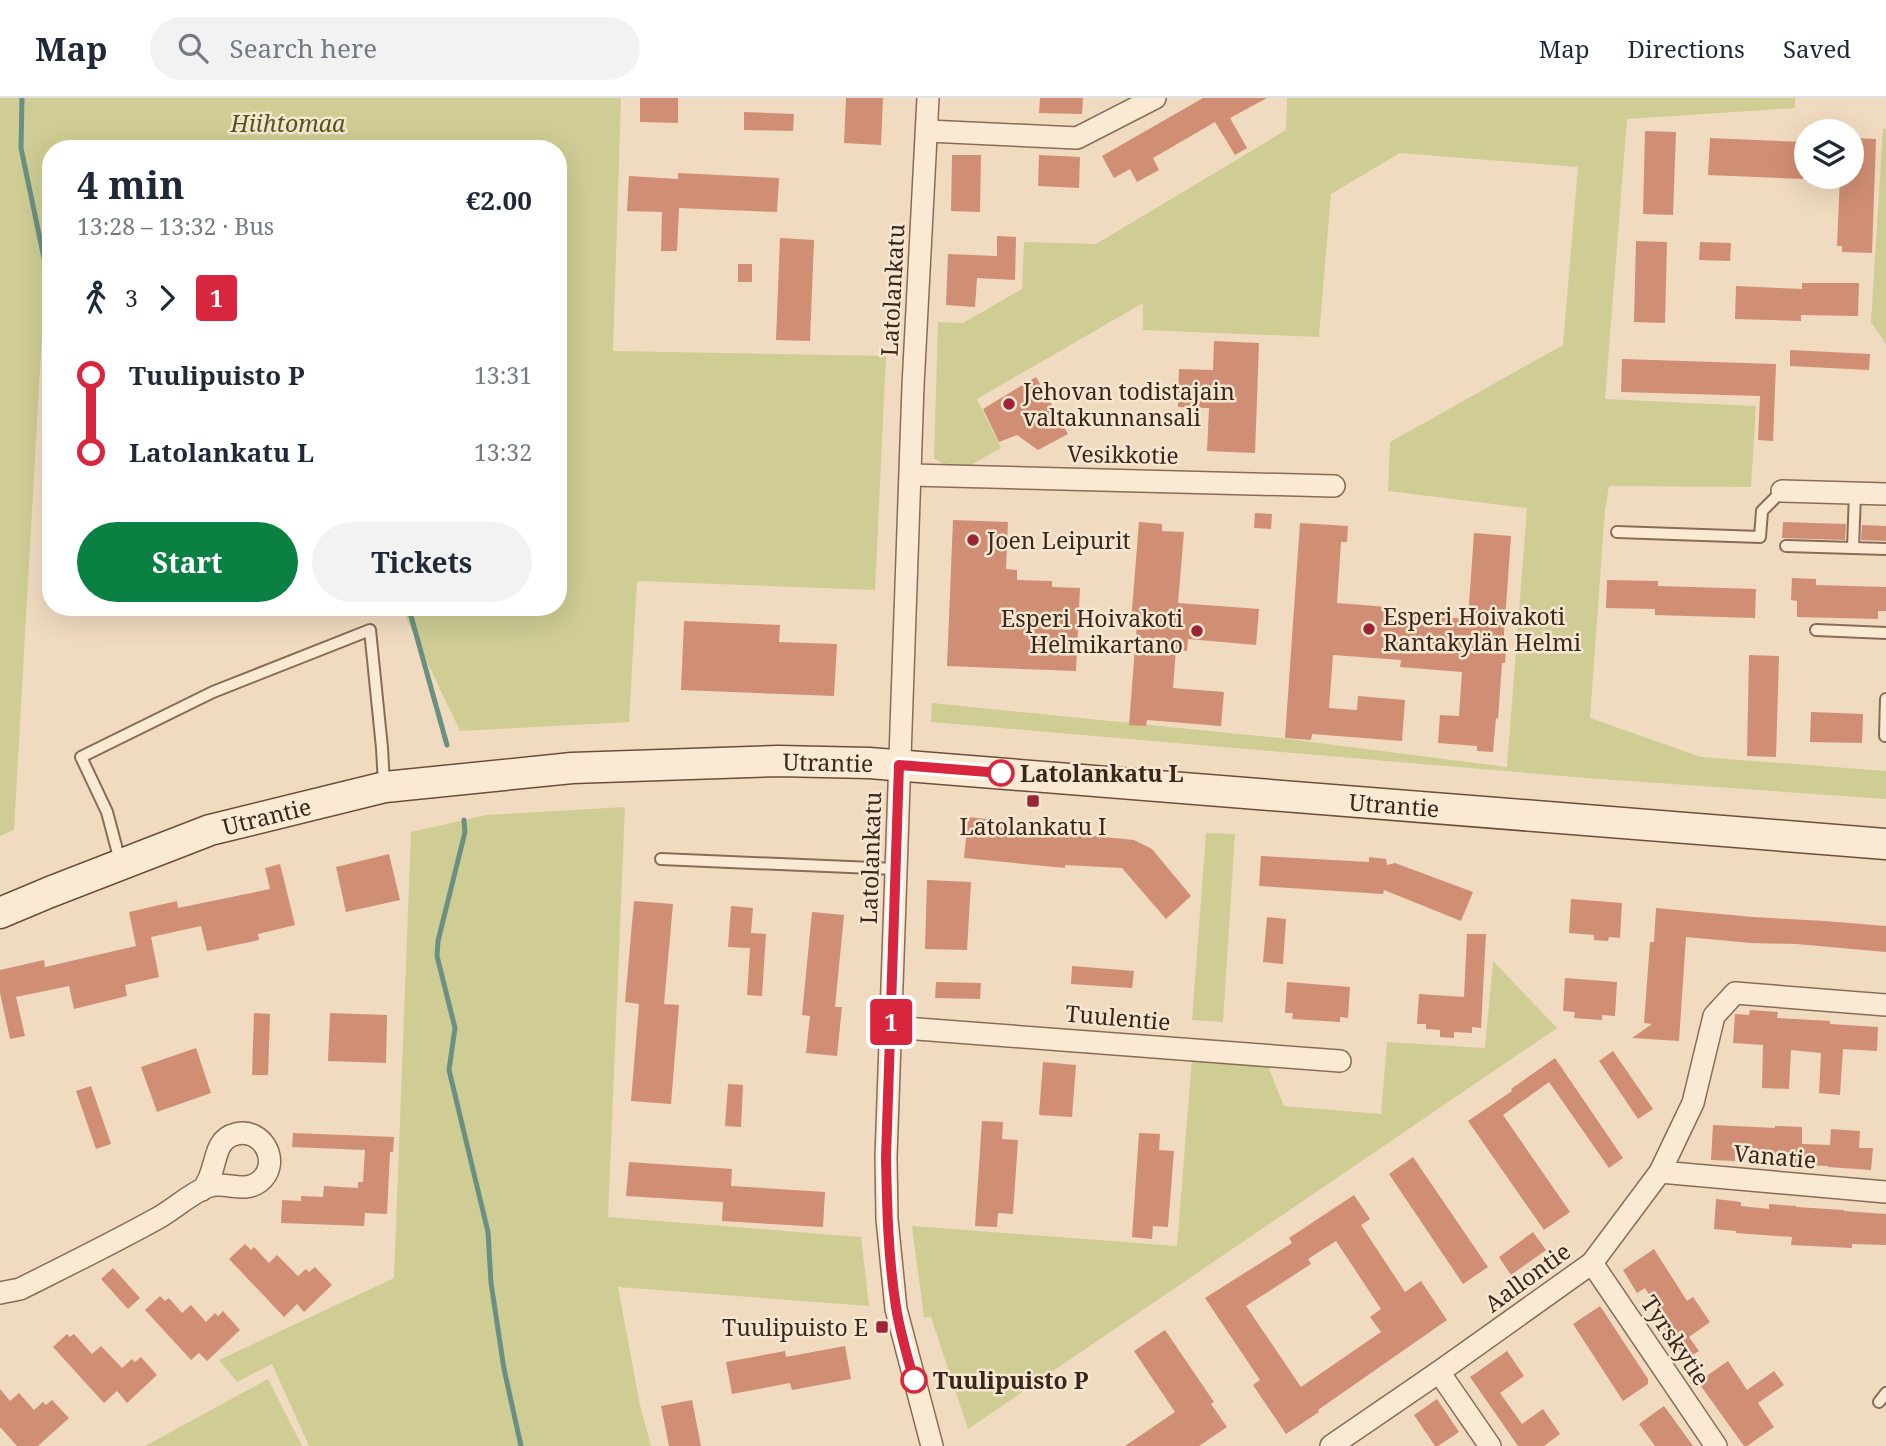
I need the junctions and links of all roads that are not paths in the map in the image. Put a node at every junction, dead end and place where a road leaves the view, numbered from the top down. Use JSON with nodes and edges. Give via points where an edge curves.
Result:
{"nodes":[{"id":1,"x":929,"y":98,"type":"edge"},
{"id":2,"x":1155,"y":98,"type":"edge"},
{"id":3,"x":928,"y":131,"type":"junction"},
{"id":4,"x":911,"y":475,"type":"junction"},
{"id":5,"x":1334,"y":486,"type":"dead end"},
{"id":6,"x":1782,"y":491,"type":"joint"},
{"id":7,"x":1854,"y":493,"type":"junction"},
{"id":8,"x":1886,"y":494,"type":"edge"},
{"id":9,"x":1617,"y":531,"type":"dead end"},
{"id":10,"x":1786,"y":546,"type":"dead end"},
{"id":11,"x":1853,"y":548,"type":"junction"},
{"id":12,"x":1886,"y":550,"type":"edge"},
{"id":13,"x":1816,"y":630,"type":"dead end"},
{"id":14,"x":1886,"y":633,"type":"edge"},
{"id":15,"x":1886,"y":699,"type":"edge"},
{"id":16,"x":1885,"y":736,"type":"edge"},
{"id":17,"x":899,"y":765,"type":"junction"},
{"id":18,"x":384,"y":787,"type":"junction"},
{"id":19,"x":1886,"y":844,"type":"edge"},
{"id":20,"x":660,"y":859,"type":"dead end"},
{"id":21,"x":121,"y":864,"type":"junction"},
{"id":22,"x":896,"y":869,"type":"junction"},
{"id":23,"x":0,"y":913,"type":"edge"},
{"id":24,"x":1886,"y":1005,"type":"edge"},
{"id":25,"x":891,"y":1027,"type":"junction"},
{"id":26,"x":1340,"y":1061,"type":"dead end"},
{"id":27,"x":216,"y":1159,"type":"junction"},
{"id":28,"x":1660,"y":1172,"type":"junction"},
{"id":29,"x":236,"y":1186,"type":"junction"},
{"id":30,"x":202,"y":1190,"type":"junction"},
{"id":31,"x":1886,"y":1192,"type":"edge"},
{"id":32,"x":1592,"y":1263,"type":"junction"},
{"id":33,"x":0,"y":1293,"type":"edge"},
{"id":34,"x":1439,"y":1372,"type":"junction"},
{"id":35,"x":932,"y":1446,"type":"edge"},
{"id":36,"x":1331,"y":1446,"type":"edge"},
{"id":37,"x":1490,"y":1446,"type":"edge"},
{"id":38,"x":1716,"y":1446,"type":"edge"}],
"edges":[{"from":1,"to":3,"type":"street","name":"Latolankatu"},
{"from":2,"to":3,"type":"street","via":[[1077,138]]},
{"from":3,"to":4,"type":"street","name":"Latolankatu"},
{"from":4,"to":5,"type":"street","name":"Vesikkotie"},
{"from":4,"to":17,"type":"street","name":"Latolankatu"},
{"from":6,"to":7,"type":"street"},
{"from":6,"to":9,"type":"lane","via":[[1762,511],[1760,537]]},
{"from":7,"to":8,"type":"street"},
{"from":7,"to":11,"type":"lane"},
{"from":10,"to":11,"type":"lane"},
{"from":11,"to":12,"type":"lane"},
{"from":13,"to":14,"type":"lane"},
{"from":15,"to":16,"type":"lane"},
{"from":17,"to":18,"type":"main road","name":"Utrantie","via":[[778,761],[572,768]]},
{"from":17,"to":19,"type":"main road","name":"Utrantie"},
{"from":17,"to":22,"type":"street","name":"Latolankatu"},
{"from":18,"to":21,"type":"main road","name":"Utrantie","via":[[211,830]]},
{"from":18,"to":21,"type":"lane","via":[[370,630],[213,692],[81,757],[107,811]]},
{"from":20,"to":22,"type":"lane"},
{"from":21,"to":23,"type":"main road","name":"Utrantie"},
{"from":22,"to":25,"type":"street","name":"Latolankatu"},
{"from":24,"to":28,"type":"street","name":"Aallontie","via":[[1735,993],[1714,1016],[1693,1103]]},
{"from":25,"to":26,"type":"street","name":"Tuulentie"},
{"from":25,"to":35,"type":"street","name":"Latolankatu","via":[[886,1157],[892,1275],[905,1348]]},
{"from":27,"to":29,"type":"street","via":[[222,1177]]},
{"from":27,"to":29,"type":"street","via":[[222,1142],[239,1133],[264,1143],[270,1159],[266,1175],[253,1186]]},
{"from":27,"to":30,"type":"street"},
{"from":28,"to":31,"type":"street","name":"Vanatie"},
{"from":28,"to":32,"type":"street","name":"Aallontie"},
{"from":29,"to":30,"type":"street","via":[[220,1184]]},
{"from":30,"to":33,"type":"street","via":[[20,1289]]},
{"from":32,"to":34,"type":"street","name":"Aallontie"},
{"from":32,"to":38,"type":"street","name":"Tyrskytie"},
{"from":34,"to":36,"type":"street","name":"Aallontie"},
{"from":34,"to":37,"type":"street"}]}
